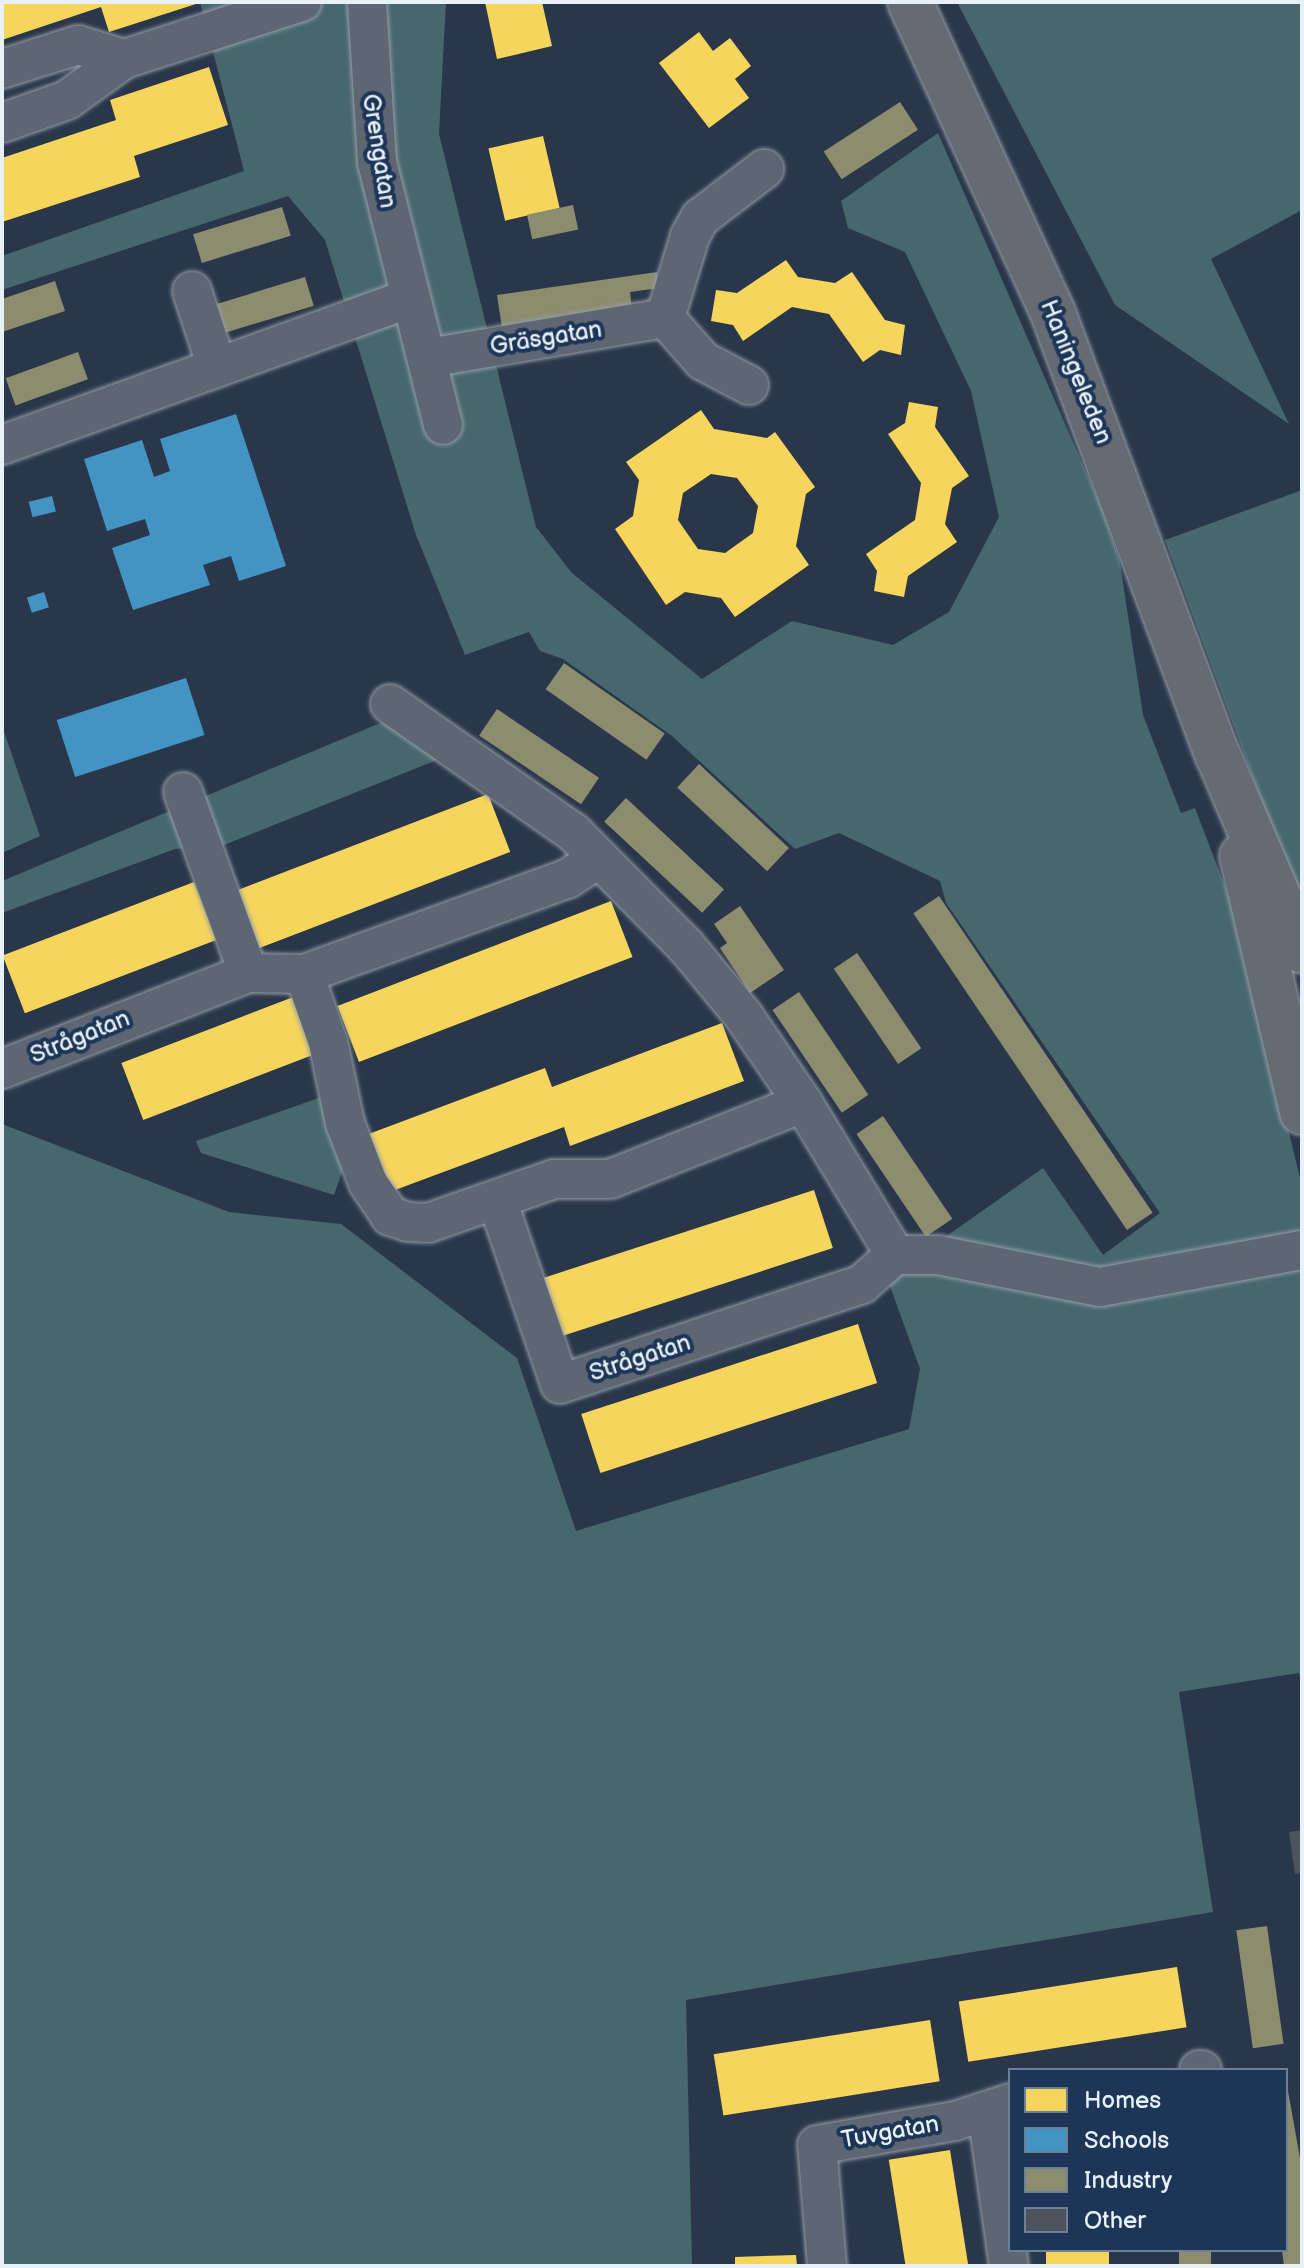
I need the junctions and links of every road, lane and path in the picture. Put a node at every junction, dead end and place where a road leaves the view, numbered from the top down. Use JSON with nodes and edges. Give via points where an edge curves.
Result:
{"nodes":[{"id":1,"x":302,"y":2,"type":"edge"},
{"id":2,"x":367,"y":2,"type":"edge"},
{"id":3,"x":910,"y":2,"type":"edge"},
{"id":4,"x":124,"y":59,"type":"junction"},
{"id":5,"x":2,"y":69,"type":"edge"},
{"id":6,"x":2,"y":123,"type":"edge"},
{"id":7,"x":764,"y":169,"type":"dead end"},
{"id":8,"x":192,"y":291,"type":"dead end"},
{"id":9,"x":410,"y":298,"type":"junction"},
{"id":10,"x":665,"y":318,"type":"junction"},
{"id":11,"x":428,"y":358,"type":"junction"},
{"id":12,"x":217,"y":367,"type":"junction"},
{"id":13,"x":749,"y":385,"type":"dead end"},
{"id":14,"x":443,"y":425,"type":"dead end"},
{"id":15,"x":2,"y":445,"type":"edge"},
{"id":16,"x":390,"y":704,"type":"dead end"},
{"id":17,"x":1217,"y":753,"type":"junction"},
{"id":18,"x":183,"y":792,"type":"dead end"},
{"id":19,"x":599,"y":858,"type":"junction"},
{"id":20,"x":1302,"y":951,"type":"edge"},
{"id":21,"x":248,"y":973,"type":"junction"},
{"id":22,"x":304,"y":974,"type":"junction"},
{"id":23,"x":2,"y":1069,"type":"edge"},
{"id":24,"x":803,"y":1103,"type":"junction"},
{"id":25,"x":1302,"y":1112,"type":"edge"},
{"id":26,"x":497,"y":1200,"type":"junction"},
{"id":27,"x":1302,"y":1250,"type":"edge"},
{"id":28,"x":895,"y":1255,"type":"junction"},
{"id":29,"x":999,"y":2108,"type":"edge"},
{"id":30,"x":1008,"y":2250,"type":"edge"},
{"id":31,"x":827,"y":2266,"type":"edge"}],
"edges":[{"from":1,"to":4,"type":"street"},
{"from":2,"to":9,"type":"street","name":"Grengatan","via":[[377,162]]},
{"from":3,"to":17,"type":"main road","name":"Haningeleden","via":[[1053,313]]},
{"from":4,"to":5,"type":"street","via":[[78,45]]},
{"from":4,"to":6,"type":"street","via":[[67,100]]},
{"from":7,"to":10,"type":"street","via":[[700,218]]},
{"from":8,"to":12,"type":"street"},
{"from":9,"to":11,"type":"street","name":"Grengatan"},
{"from":9,"to":12,"type":"street"},
{"from":10,"to":11,"type":"street","name":"Gräsgatan"},
{"from":10,"to":13,"type":"street","via":[[703,361]]},
{"from":11,"to":14,"type":"street","name":"Grengatan"},
{"from":12,"to":15,"type":"street"},
{"from":16,"to":19,"type":"street","via":[[574,833]]},
{"from":17,"to":20,"type":"main road","name":"Haningeleden"},
{"from":17,"to":25,"type":"main road","name":"Haningeleden"},
{"from":18,"to":21,"type":"street"},
{"from":19,"to":22,"type":"street","name":"Strågatan","via":[[567,879]]},
{"from":19,"to":24,"type":"street","via":[[685,945],[743,1015]]},
{"from":21,"to":22,"type":"street","name":"Strågatan"},
{"from":21,"to":23,"type":"street","name":"Strågatan"},
{"from":22,"to":26,"type":"street","via":[[328,1042],[345,1123],[377,1202],[390,1216],[428,1223]]},
{"from":24,"to":26,"type":"street","via":[[610,1179],[554,1179]]},
{"from":24,"to":28,"type":"street"},
{"from":26,"to":28,"type":"street","name":"Strågatan","via":[[560,1384],[862,1284]]},
{"from":27,"to":28,"type":"street","via":[[1100,1287],[938,1255]]},
{"from":29,"to":30,"type":"street","name":"Tuvgatan"},
{"from":29,"to":31,"type":"street","name":"Tuvgatan","via":[[817,2145]]}]}
